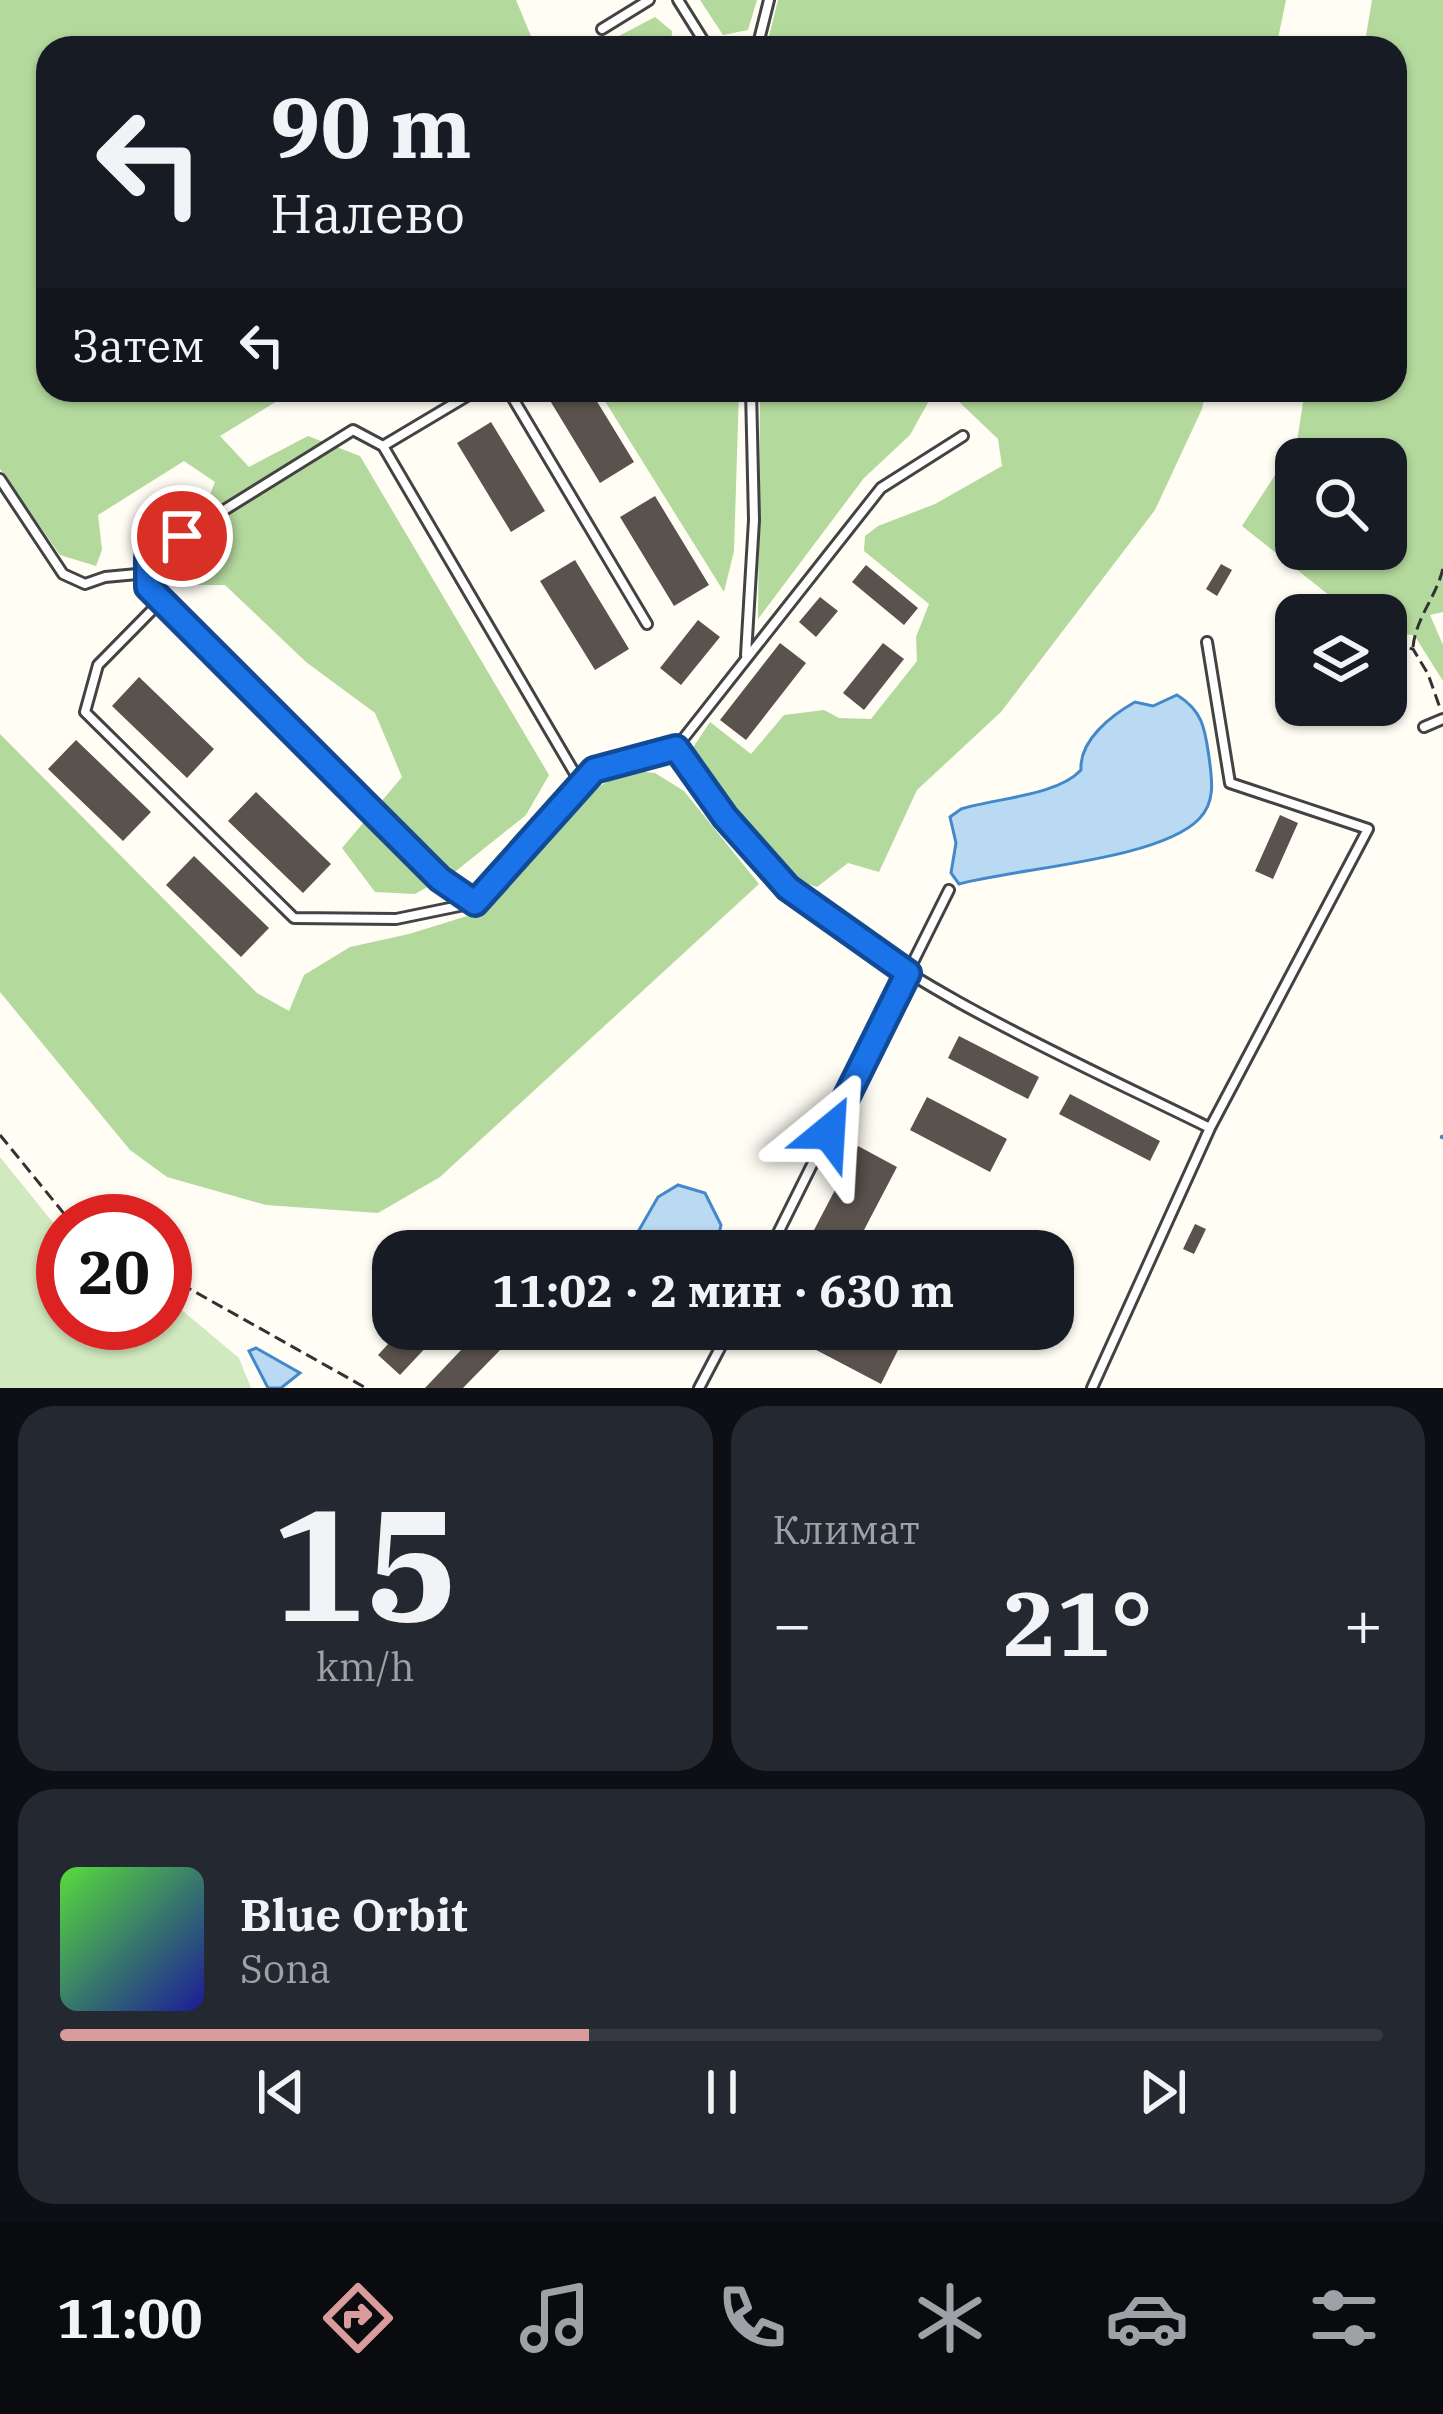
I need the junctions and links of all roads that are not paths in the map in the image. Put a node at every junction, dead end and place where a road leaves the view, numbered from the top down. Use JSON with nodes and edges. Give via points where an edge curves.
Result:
{"nodes":[{"id":1,"x":649,"y":0,"type":"edge"},
{"id":2,"x":678,"y":0,"type":"edge"},
{"id":3,"x":769,"y":0,"type":"edge"},
{"id":4,"x":602,"y":29,"type":"dead end"},
{"id":5,"x":700,"y":36,"type":"edge"},
{"id":6,"x":760,"y":36,"type":"edge"},
{"id":7,"x":457,"y":402,"type":"edge"},
{"id":8,"x":515,"y":402,"type":"edge"},
{"id":9,"x":751,"y":402,"type":"edge"},
{"id":10,"x":963,"y":436,"type":"dead end"},
{"id":11,"x":382,"y":446,"type":"junction"},
{"id":12,"x":0,"y":479,"type":"edge"},
{"id":13,"x":148,"y":573,"type":"junction"},
{"id":14,"x":161,"y":601,"type":"junction"},
{"id":15,"x":647,"y":624,"type":"dead end"},
{"id":16,"x":1207,"y":642,"type":"dead end"},
{"id":17,"x":746,"y":657,"type":"junction"},
{"id":18,"x":1443,"y":717,"type":"edge"},
{"id":19,"x":1424,"y":727,"type":"dead end"},
{"id":20,"x":676,"y":748,"type":"junction"},
{"id":21,"x":581,"y":784,"type":"junction"},
{"id":22,"x":950,"y":890,"type":"dead end"},
{"id":23,"x":475,"y":903,"type":"junction"},
{"id":24,"x":908,"y":973,"type":"junction"},
{"id":25,"x":1210,"y":1128,"type":"junction"},
{"id":26,"x":780,"y":1230,"type":"edge"},
{"id":27,"x":719,"y":1350,"type":"edge"},
{"id":28,"x":699,"y":1388,"type":"edge"},
{"id":29,"x":1092,"y":1388,"type":"edge"}],
"edges":[{"from":1,"to":4,"type":"lane"},
{"from":2,"to":5,"type":"lane"},
{"from":3,"to":6,"type":"lane"},
{"from":7,"to":11,"type":"lane"},
{"from":8,"to":15,"type":"lane"},
{"from":9,"to":17,"type":"lane"},
{"from":10,"to":17,"type":"lane","via":[[881,488]]},
{"from":11,"to":13,"type":"lane","via":[[352,430],[148,558]]},
{"from":11,"to":21,"type":"lane"},
{"from":12,"to":13,"type":"lane","via":[[63,574],[86,584]]},
{"from":13,"to":14,"type":"lane"},
{"from":14,"to":23,"type":"lane","via":[[440,879]]},
{"from":14,"to":23,"type":"lane","via":[[98,664],[85,712],[294,918],[396,919]]},
{"from":16,"to":25,"type":"lane","via":[[1230,783],[1368,829]]},
{"from":17,"to":20,"type":"lane"},
{"from":18,"to":19,"type":"lane"},
{"from":20,"to":21,"type":"lane","via":[[594,770]]},
{"from":20,"to":24,"type":"lane","via":[[788,888]]},
{"from":21,"to":23,"type":"lane"},
{"from":22,"to":24,"type":"lane"},
{"from":24,"to":25,"type":"lane"},
{"from":24,"to":26,"type":"lane"},
{"from":25,"to":29,"type":"lane"},
{"from":27,"to":28,"type":"lane"}]}
